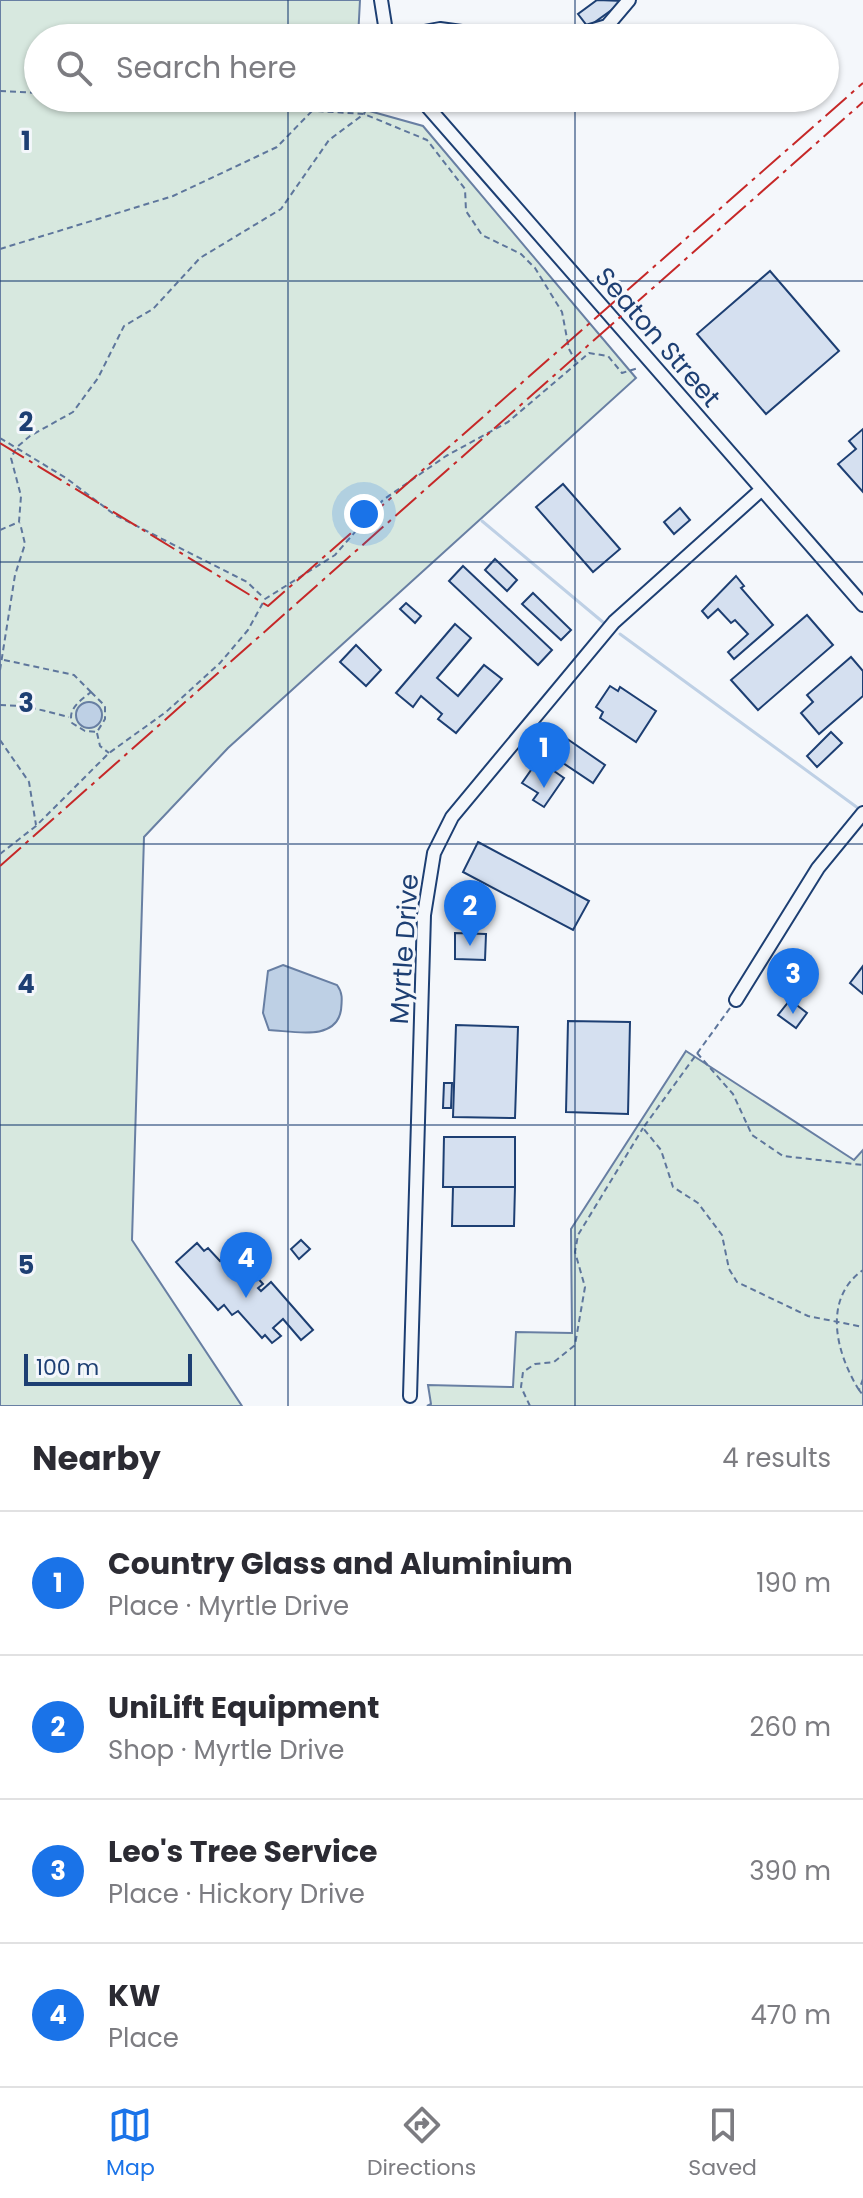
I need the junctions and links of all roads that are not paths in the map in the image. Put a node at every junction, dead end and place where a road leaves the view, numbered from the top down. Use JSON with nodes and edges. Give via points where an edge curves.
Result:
{"nodes":[{"id":1,"x":381,"y":0,"type":"edge"},
{"id":2,"x":629,"y":0,"type":"edge"},
{"id":3,"x":386,"y":24,"type":"edge"},
{"id":4,"x":609,"y":24,"type":"edge"},
{"id":5,"x":432,"y":112,"type":"edge"},
{"id":6,"x":761,"y":490,"type":"junction"},
{"id":7,"x":863,"y":605,"type":"edge"},
{"id":8,"x":863,"y":813,"type":"edge"},
{"id":9,"x":736,"y":1000,"type":"road end"},
{"id":10,"x":410,"y":1396,"type":"dead end"}],
"edges":[{"from":1,"to":3,"type":"street"},
{"from":2,"to":4,"type":"street"},
{"from":5,"to":6,"type":"street","name":"Seaton Street"},
{"from":6,"to":7,"type":"street","name":"Seaton Street"},
{"from":6,"to":10,"type":"street","name":"Myrtle Drive","via":[[614,622],[470,794],[438,841],[424,915]]},
{"from":8,"to":9,"type":"street","via":[[818,868]]}]}
